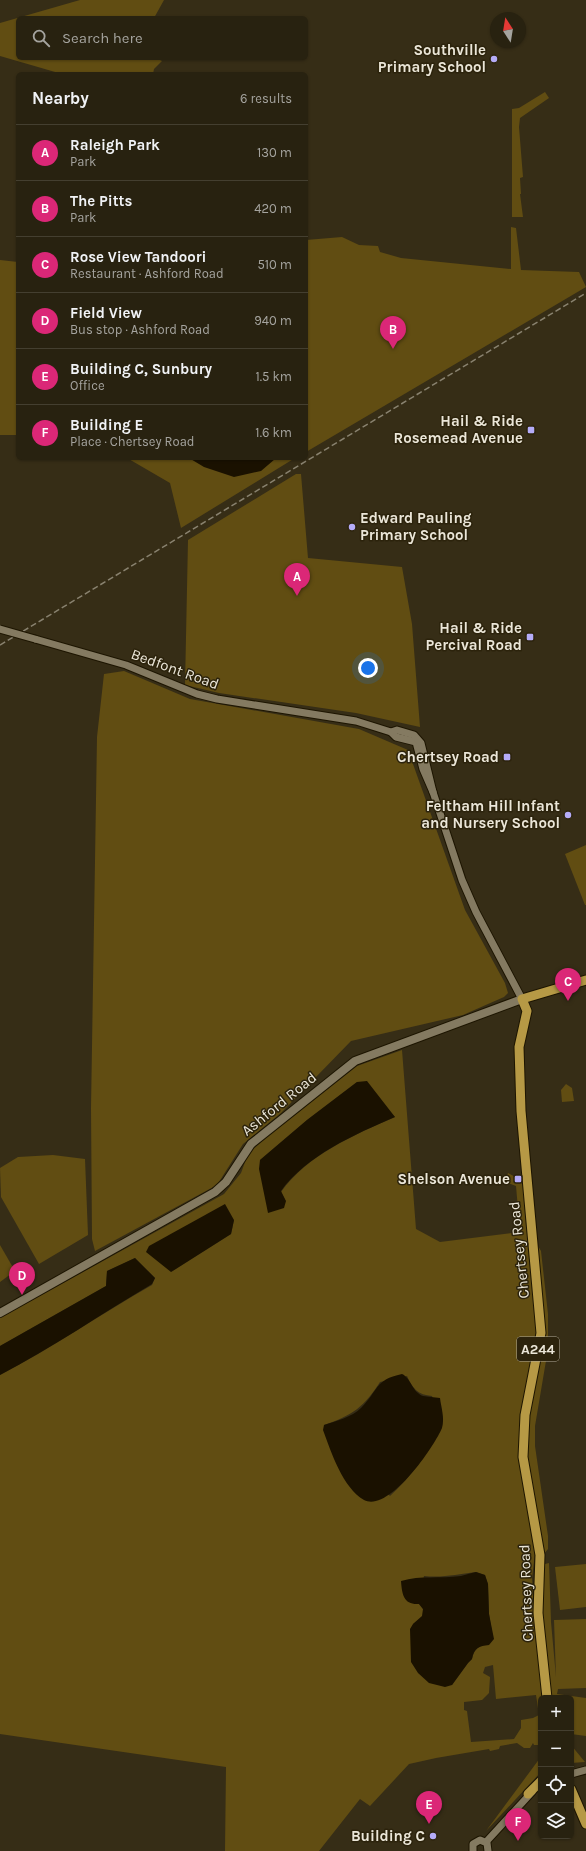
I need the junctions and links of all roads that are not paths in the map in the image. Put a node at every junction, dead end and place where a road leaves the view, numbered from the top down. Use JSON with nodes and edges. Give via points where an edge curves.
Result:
{"nodes":[{"id":1,"x":0,"y":629,"type":"edge"},
{"id":2,"x":415,"y":739,"type":"joint"},
{"id":3,"x":586,"y":980,"type":"edge"},
{"id":4,"x":522,"y":999,"type":"junction"},
{"id":5,"x":0,"y":1313,"type":"edge"},
{"id":6,"x":547,"y":1695,"type":"edge"},
{"id":7,"x":586,"y":1770,"type":"edge"},
{"id":8,"x":574,"y":1773,"type":"edge"},
{"id":9,"x":538,"y":1784,"type":"edge"},
{"id":10,"x":538,"y":1788,"type":"edge"},
{"id":11,"x":528,"y":1794,"type":"junction"},
{"id":12,"x":574,"y":1800,"type":"edge"},
{"id":13,"x":586,"y":1824,"type":"edge"},
{"id":14,"x":486,"y":1842,"type":"junction"},
{"id":15,"x":473,"y":1851,"type":"edge"},
{"id":16,"x":488,"y":1851,"type":"edge"}],
"edges":[{"from":1,"to":2,"type":"street","name":"Bedfont Road","bridge":true,"via":[[143,671],[197,694],[356,721],[391,732],[396,737]]},
{"from":2,"to":4,"type":"street","name":"Chertsey Road","via":[[462,880]]},
{"from":3,"to":4,"type":"main road","name":"Ashford Road"},
{"from":4,"to":5,"type":"main road","name":"Ashford Road","via":[[355,1061],[251,1144],[226,1182],[215,1192]]},
{"from":4,"to":6,"type":"main road","name":"Chertsey Road","number":"A244","via":[[527,1011],[519,1047],[521,1111],[541,1334],[525,1415],[523,1457],[540,1555],[538,1602]]},
{"from":7,"to":8,"type":"street"},
{"from":9,"to":11,"type":"main road"},
{"from":10,"to":11,"type":"street"},
{"from":11,"to":14,"type":"street"},
{"from":12,"to":13,"type":"main road"},
{"from":14,"to":15,"type":"street","via":[[476,1841],[472,1846]]},
{"from":14,"to":16,"type":"street"}]}
